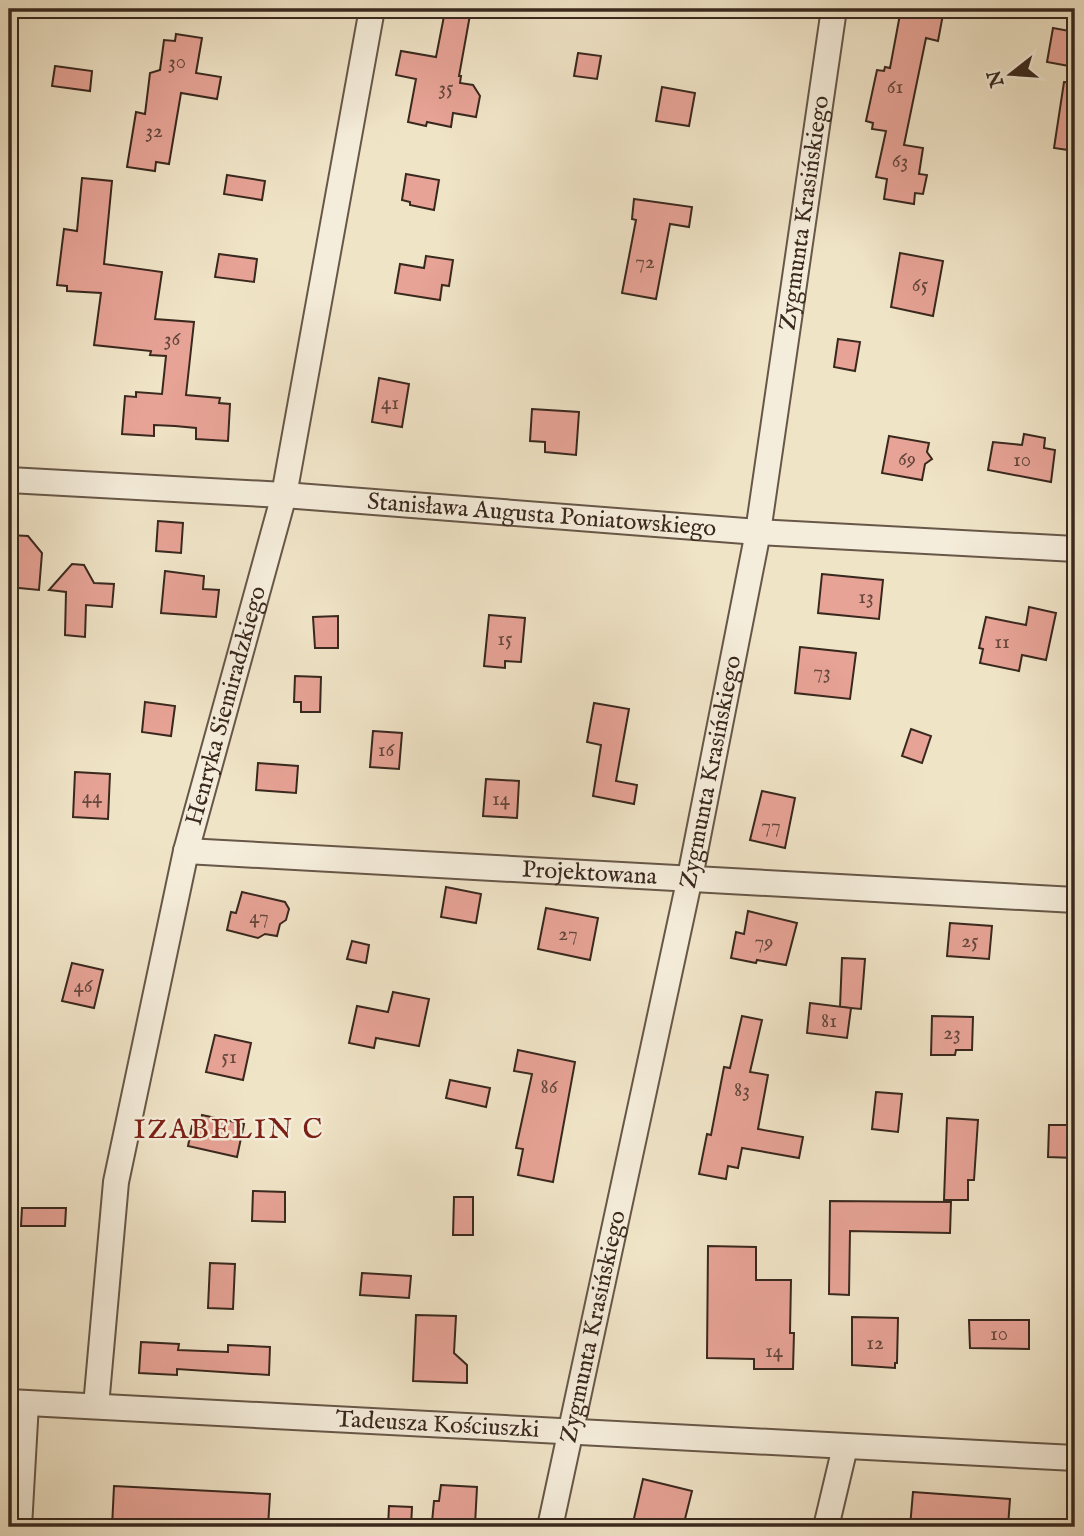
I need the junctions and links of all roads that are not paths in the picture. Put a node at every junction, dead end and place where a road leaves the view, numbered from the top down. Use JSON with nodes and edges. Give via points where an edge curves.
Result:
{"nodes":[{"id":1,"x":372,"y":9,"type":"edge"},
{"id":2,"x":834,"y":9,"type":"edge"},
{"id":3,"x":9,"y":480,"type":"edge"},
{"id":4,"x":284,"y":495,"type":"junction"},
{"id":5,"x":758,"y":532,"type":"junction"},
{"id":6,"x":1075,"y":549,"type":"edge"},
{"id":7,"x":186,"y":851,"type":"junction"},
{"id":8,"x":690,"y":877,"type":"junction"},
{"id":9,"x":1075,"y":900,"type":"edge"},
{"id":10,"x":18,"y":1402,"type":"edge"},
{"id":11,"x":96,"y":1406,"type":"junction"},
{"id":12,"x":572,"y":1432,"type":"junction"},
{"id":13,"x":845,"y":1447,"type":"junction"},
{"id":14,"x":1075,"y":1458,"type":"edge"},
{"id":15,"x":19,"y":1527,"type":"edge"},
{"id":16,"x":550,"y":1527,"type":"edge"},
{"id":17,"x":826,"y":1527,"type":"edge"}],
"edges":[{"from":1,"to":4,"type":"street","name":"Henryka Siemiradzkiego"},
{"from":2,"to":5,"type":"street","name":"Zygmunta Krasińskiego"},
{"from":3,"to":4,"type":"street","name":"Stanisława Augusta Poniatowskiego"},
{"from":4,"to":5,"type":"street","name":"Stanisława Augusta Poniatowskiego"},
{"from":4,"to":7,"type":"street","name":"Henryka Siemiradzkiego"},
{"from":5,"to":6,"type":"street","name":"Stanisława Augusta Poniatowskiego"},
{"from":5,"to":8,"type":"street","name":"Zygmunta Krasińskiego"},
{"from":7,"to":8,"type":"street","name":"Projektowana"},
{"from":7,"to":11,"type":"street","name":"Henryka Siemiradzkiego","via":[[116,1182]]},
{"from":8,"to":9,"type":"street","name":"Projektowana"},
{"from":8,"to":12,"type":"street","name":"Zygmunta Krasińskiego"},
{"from":10,"to":11,"type":"street","name":"Tadeusza Kościuszki"},
{"from":10,"to":15,"type":"street"},
{"from":11,"to":12,"type":"street","name":"Tadeusza Kościuszki"},
{"from":12,"to":13,"type":"street","name":"Tadeusza Kościuszki"},
{"from":12,"to":16,"type":"street","name":"Zygmunta Krasińskiego"},
{"from":13,"to":14,"type":"street","name":"Tadeusza Kościuszki"},
{"from":13,"to":17,"type":"street"}]}
